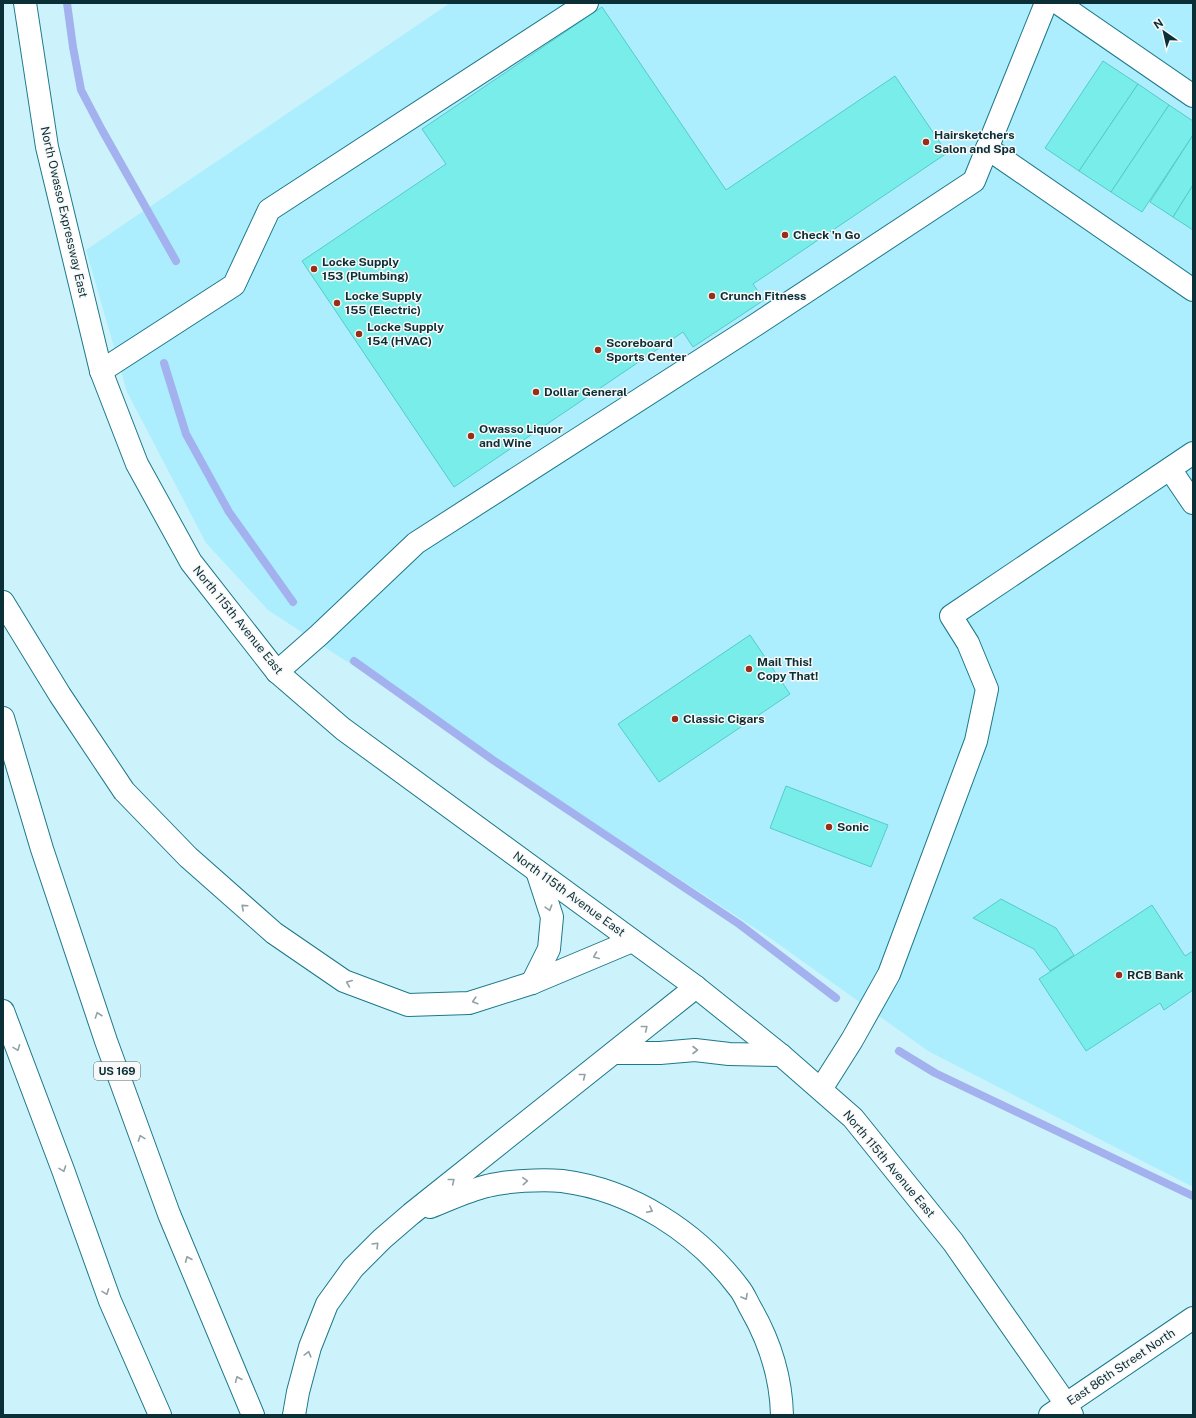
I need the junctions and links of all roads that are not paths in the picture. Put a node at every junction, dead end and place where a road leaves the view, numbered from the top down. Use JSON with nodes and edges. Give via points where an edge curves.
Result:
{"nodes":[{"id":1,"x":25,"y":3,"type":"edge"},
{"id":2,"x":587,"y":3,"type":"edge"},
{"id":3,"x":1046,"y":3,"type":"edge"},
{"id":4,"x":1058,"y":3,"type":"edge"},
{"id":5,"x":1193,"y":96,"type":"edge"},
{"id":6,"x":987,"y":148,"type":"junction"},
{"id":7,"x":1193,"y":290,"type":"edge"},
{"id":8,"x":101,"y":371,"type":"junction"},
{"id":9,"x":1193,"y":453,"type":"edge"},
{"id":10,"x":1170,"y":469,"type":"junction"},
{"id":11,"x":1193,"y":504,"type":"edge"},
{"id":12,"x":3,"y":602,"type":"edge"},
{"id":13,"x":277,"y":672,"type":"junction"},
{"id":14,"x":3,"y":718,"type":"edge"},
{"id":15,"x":537,"y":871,"type":"junction"},
{"id":16,"x":632,"y":941,"type":"junction"},
{"id":17,"x":532,"y":983,"type":"junction"},
{"id":18,"x":696,"y":987,"type":"junction"},
{"id":19,"x":3,"y":1011,"type":"edge"},
{"id":20,"x":614,"y":1053,"type":"junction"},
{"id":21,"x":781,"y":1055,"type":"junction"},
{"id":22,"x":821,"y":1089,"type":"junction"},
{"id":23,"x":411,"y":1214,"type":"junction"},
{"id":24,"x":1193,"y":1318,"type":"edge"},
{"id":25,"x":1062,"y":1411,"type":"edge"},
{"id":26,"x":160,"y":1415,"type":"edge"},
{"id":27,"x":253,"y":1415,"type":"edge"},
{"id":28,"x":294,"y":1415,"type":"edge"},
{"id":29,"x":782,"y":1415,"type":"edge"}],
"edges":[{"from":1,"to":8,"type":"main road","name":"North Owasso Expressway East","via":[[47,147]]},
{"from":2,"to":8,"type":"main road","via":[[268,210],[234,285]]},
{"from":3,"to":6,"type":"main road"},
{"from":4,"to":5,"type":"main road"},
{"from":6,"to":7,"type":"main road"},
{"from":6,"to":13,"type":"main road","via":[[974,181],[416,543]]},
{"from":8,"to":13,"type":"main road","name":"North 115th Avenue East","via":[[136,464],[191,562]]},
{"from":9,"to":10,"type":"main road"},
{"from":10,"to":11,"type":"main road"},
{"from":10,"to":22,"type":"main road","via":[[951,616],[968,643],[987,689],[976,741],[889,974]]},
{"from":17,"to":12,"type":"main road","one_way":true,"via":[[468,1003],[408,1005],[344,981],[274,933],[188,857],[124,791],[60,695]]},
{"from":13,"to":15,"type":"main road","name":"North 115th Avenue East","via":[[343,728]]},
{"from":27,"to":14,"type":"main road","number":"US 169","one_way":true,"via":[[169,1214],[109,1048],[42,849]]},
{"from":15,"to":16,"type":"main road","name":"North 115th Avenue East"},
{"from":15,"to":17,"type":"main road","one_way":true,"via":[[552,917],[549,949]]},
{"from":16,"to":17,"type":"main road","one_way":true},
{"from":16,"to":18,"type":"main road","name":"North 115th Avenue East"},
{"from":20,"to":18,"type":"main road","one_way":true},
{"from":18,"to":21,"type":"main road","name":"North 115th Avenue East"},
{"from":19,"to":26,"type":"main road","one_way":true,"via":[[110,1301]]},
{"from":20,"to":21,"type":"main road","one_way":true,"via":[[695,1050],[729,1054]]},
{"from":23,"to":20,"type":"main road","one_way":true},
{"from":21,"to":22,"type":"main road","name":"North 115th Avenue East"},
{"from":22,"to":25,"type":"main road","name":"North 115th Avenue East","via":[[853,1118],[953,1242]]},
{"from":28,"to":23,"type":"main road","one_way":true,"via":[[310,1347],[327,1304],[352,1268]]},
{"from":23,"to":29,"type":"main road","one_way":true,"via":[[487,1186],[526,1181],[562,1181],[599,1188],[631,1200],[666,1218],[718,1263],[740,1288],[762,1327],[775,1365],[782,1396]]},
{"from":24,"to":25,"type":"main road","name":"East 86th Street North"}]}
